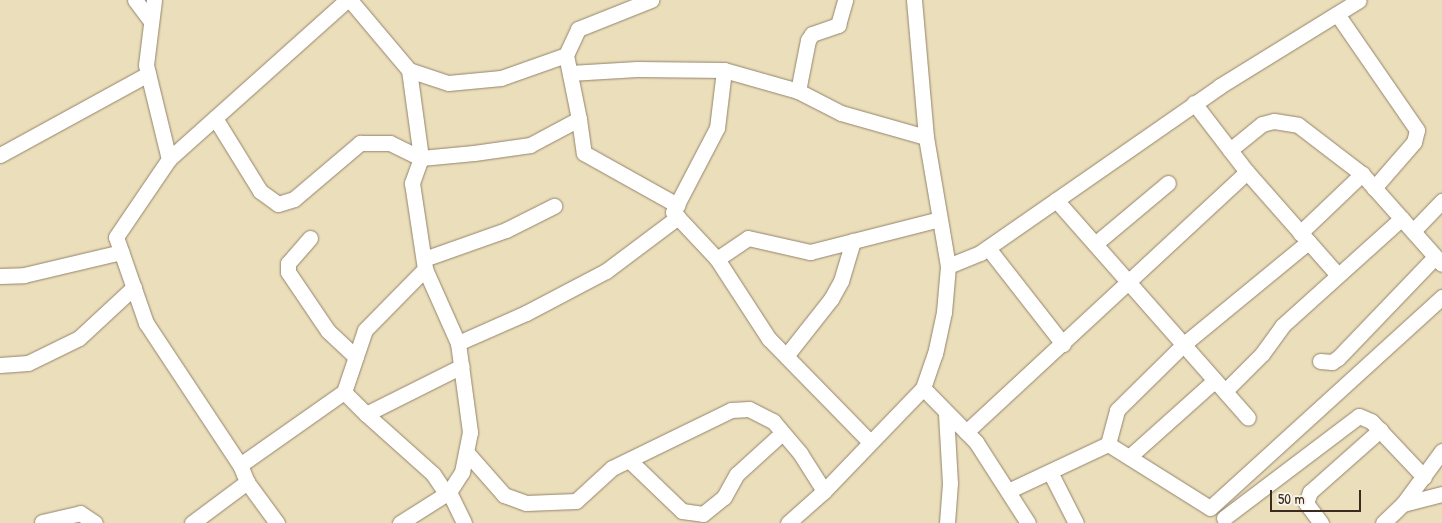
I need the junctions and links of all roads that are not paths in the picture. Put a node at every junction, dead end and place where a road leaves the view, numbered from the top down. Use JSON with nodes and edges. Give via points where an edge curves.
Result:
{"nodes":[{"id":1,"x":135,"y":0,"type":"edge"},
{"id":2,"x":154,"y":0,"type":"edge"},
{"id":3,"x":349,"y":0,"type":"edge"},
{"id":4,"x":651,"y":0,"type":"edge"},
{"id":5,"x":845,"y":0,"type":"edge"},
{"id":6,"x":914,"y":0,"type":"edge"},
{"id":7,"x":1359,"y":0,"type":"edge"},
{"id":8,"x":1337,"y":14,"type":"junction"},
{"id":9,"x":151,"y":21,"type":"junction"},
{"id":10,"x":566,"y":55,"type":"junction"},
{"id":11,"x":409,"y":70,"type":"junction"},
{"id":12,"x":724,"y":70,"type":"junction"},
{"id":13,"x":148,"y":74,"type":"junction"},
{"id":14,"x":570,"y":74,"type":"junction"},
{"id":15,"x":798,"y":91,"type":"junction"},
{"id":16,"x":1194,"y":103,"type":"junction"},
{"id":17,"x":215,"y":118,"type":"junction"},
{"id":18,"x":579,"y":119,"type":"junction"},
{"id":19,"x":926,"y":137,"type":"junction"},
{"id":20,"x":1230,"y":150,"type":"junction"},
{"id":21,"x":0,"y":155,"type":"edge"},
{"id":22,"x":421,"y":158,"type":"junction"},
{"id":23,"x":170,"y":159,"type":"junction"},
{"id":24,"x":1247,"y":172,"type":"junction"},
{"id":25,"x":1362,"y":174,"type":"junction"},
{"id":26,"x":1168,"y":182,"type":"dead end"},
{"id":27,"x":1374,"y":188,"type":"junction"},
{"id":28,"x":1056,"y":200,"type":"junction"},
{"id":29,"x":1442,"y":201,"type":"edge"},
{"id":30,"x":554,"y":206,"type":"dead end"},
{"id":31,"x":677,"y":211,"type":"junction"},
{"id":32,"x":939,"y":218,"type":"junction"},
{"id":33,"x":1402,"y":218,"type":"junction"},
{"id":34,"x":1413,"y":231,"type":"junction"},
{"id":35,"x":1304,"y":237,"type":"junction"},
{"id":36,"x":310,"y":238,"type":"dead end"},
{"id":37,"x":853,"y":242,"type":"junction"},
{"id":38,"x":1095,"y":244,"type":"junction"},
{"id":39,"x":988,"y":248,"type":"junction"},
{"id":40,"x":122,"y":252,"type":"junction"},
{"id":41,"x":717,"y":260,"type":"junction"},
{"id":42,"x":1439,"y":260,"type":"edge"},
{"id":43,"x":424,"y":264,"type":"junction"},
{"id":44,"x":948,"y":266,"type":"junction"},
{"id":45,"x":1337,"y":274,"type":"junction"},
{"id":46,"x":0,"y":276,"type":"edge"},
{"id":47,"x":1129,"y":282,"type":"junction"},
{"id":48,"x":134,"y":287,"type":"junction"},
{"id":49,"x":1442,"y":297,"type":"edge"},
{"id":50,"x":458,"y":343,"type":"junction"},
{"id":51,"x":1063,"y":344,"type":"junction"},
{"id":52,"x":1184,"y":344,"type":"junction"},
{"id":53,"x":786,"y":356,"type":"junction"},
{"id":54,"x":356,"y":357,"type":"junction"},
{"id":55,"x":1320,"y":361,"type":"dead end"},
{"id":56,"x":0,"y":365,"type":"edge"},
{"id":57,"x":462,"y":366,"type":"junction"},
{"id":58,"x":1220,"y":385,"type":"junction"},
{"id":59,"x":922,"y":388,"type":"junction"},
{"id":60,"x":344,"y":392,"type":"junction"},
{"id":61,"x":366,"y":414,"type":"junction"},
{"id":62,"x":946,"y":414,"type":"junction"},
{"id":63,"x":1248,"y":418,"type":"dead end"},
{"id":64,"x":1380,"y":430,"type":"junction"},
{"id":65,"x":966,"y":432,"type":"junction"},
{"id":66,"x":782,"y":433,"type":"junction"},
{"id":67,"x":869,"y":441,"type":"junction"},
{"id":68,"x":1108,"y":444,"type":"junction"},
{"id":69,"x":1442,"y":451,"type":"edge"},
{"id":70,"x":468,"y":454,"type":"junction"},
{"id":71,"x":1129,"y":458,"type":"junction"},
{"id":72,"x":630,"y":461,"type":"junction"},
{"id":73,"x":240,"y":465,"type":"junction"},
{"id":74,"x":1050,"y":472,"type":"junction"},
{"id":75,"x":1424,"y":477,"type":"junction"},
{"id":76,"x":247,"y":482,"type":"junction"},
{"id":77,"x":824,"y":491,"type":"junction"},
{"id":78,"x":447,"y":492,"type":"junction"},
{"id":79,"x":1008,"y":492,"type":"junction"},
{"id":80,"x":1442,"y":494,"type":"edge"},
{"id":81,"x":1403,"y":504,"type":"junction"},
{"id":82,"x":1210,"y":508,"type":"junction"},
{"id":83,"x":1228,"y":520,"type":"edge"},
{"id":84,"x":42,"y":522,"type":"dead end"},
{"id":85,"x":96,"y":523,"type":"edge"},
{"id":86,"x":192,"y":523,"type":"edge"},
{"id":87,"x":277,"y":523,"type":"edge"},
{"id":88,"x":400,"y":523,"type":"edge"},
{"id":89,"x":464,"y":523,"type":"edge"},
{"id":90,"x":788,"y":523,"type":"edge"},
{"id":91,"x":947,"y":523,"type":"edge"},
{"id":92,"x":1028,"y":523,"type":"edge"},
{"id":93,"x":1076,"y":523,"type":"edge"},
{"id":94,"x":1321,"y":523,"type":"edge"},
{"id":95,"x":1383,"y":523,"type":"edge"}],
"edges":[{"from":1,"to":9,"type":"street"},
{"from":2,"to":9,"type":"street"},
{"from":3,"to":11,"type":"street"},
{"from":3,"to":17,"type":"street"},
{"from":4,"to":10,"type":"street","via":[[578,29]]},
{"from":5,"to":15,"type":"street","via":[[838,25],[812,34],[808,40]]},
{"from":6,"to":19,"type":"street"},
{"from":7,"to":8,"type":"street"},
{"from":8,"to":16,"type":"street"},
{"from":8,"to":27,"type":"street","via":[[1417,130],[1414,142]]},
{"from":9,"to":13,"type":"street","via":[[146,65]]},
{"from":10,"to":11,"type":"street","via":[[492,79],[448,83]]},
{"from":10,"to":14,"type":"street"},
{"from":11,"to":22,"type":"street"},
{"from":12,"to":14,"type":"street","via":[[637,69]]},
{"from":12,"to":15,"type":"street"},
{"from":12,"to":31,"type":"street","via":[[717,128]]},
{"from":13,"to":21,"type":"street"},
{"from":13,"to":23,"type":"street"},
{"from":14,"to":18,"type":"street"},
{"from":15,"to":19,"type":"street","via":[[841,113]]},
{"from":16,"to":20,"type":"street"},
{"from":16,"to":28,"type":"street"},
{"from":17,"to":22,"type":"street","via":[[260,192],[278,204],[294,199],[360,143],[390,143]]},
{"from":17,"to":23,"type":"street"},
{"from":18,"to":22,"type":"street","via":[[530,145]]},
{"from":18,"to":31,"type":"street","via":[[584,153]]},
{"from":19,"to":32,"type":"street"},
{"from":20,"to":24,"type":"street"},
{"from":20,"to":25,"type":"street","via":[[1262,124],[1288,122],[1298,125]]},
{"from":22,"to":43,"type":"street","via":[[412,184]]},
{"from":23,"to":40,"type":"street","via":[[116,237]]},
{"from":24,"to":35,"type":"street"},
{"from":24,"to":47,"type":"street"},
{"from":25,"to":27,"type":"street"},
{"from":25,"to":35,"type":"street"},
{"from":26,"to":38,"type":"street"},
{"from":27,"to":33,"type":"street"},
{"from":28,"to":38,"type":"street"},
{"from":28,"to":39,"type":"street"},
{"from":29,"to":34,"type":"street"},
{"from":30,"to":43,"type":"street"},
{"from":31,"to":41,"type":"street"},
{"from":31,"to":50,"type":"street","via":[[606,271],[526,313]]},
{"from":32,"to":37,"type":"street"},
{"from":32,"to":44,"type":"street"},
{"from":33,"to":34,"type":"street"},
{"from":33,"to":45,"type":"street"},
{"from":34,"to":42,"type":"street"},
{"from":35,"to":45,"type":"street"},
{"from":35,"to":52,"type":"street"},
{"from":36,"to":54,"type":"street","via":[[288,263],[288,272],[328,331]]},
{"from":37,"to":41,"type":"street","via":[[810,252],[748,238]]},
{"from":37,"to":53,"type":"street","via":[[841,281],[831,299]]},
{"from":38,"to":47,"type":"street"},
{"from":39,"to":44,"type":"street"},
{"from":39,"to":51,"type":"street"},
{"from":40,"to":46,"type":"street","via":[[24,275]]},
{"from":40,"to":48,"type":"street"},
{"from":41,"to":53,"type":"street","via":[[769,339]]},
{"from":42,"to":55,"type":"street","via":[[1338,358],[1332,362]]},
{"from":43,"to":50,"type":"street"},
{"from":43,"to":54,"type":"street","via":[[365,330]]},
{"from":44,"to":59,"type":"street","via":[[944,312],[935,354]]},
{"from":45,"to":58,"type":"street","via":[[1282,326],[1262,354]]},
{"from":47,"to":51,"type":"street"},
{"from":47,"to":52,"type":"street"},
{"from":48,"to":56,"type":"street","via":[[79,338],[28,363]]},
{"from":48,"to":73,"type":"street","via":[[146,323]]},
{"from":49,"to":82,"type":"street"},
{"from":50,"to":57,"type":"street"},
{"from":51,"to":65,"type":"street"},
{"from":52,"to":58,"type":"street"},
{"from":52,"to":68,"type":"street","via":[[1117,410]]},
{"from":53,"to":67,"type":"street"},
{"from":54,"to":60,"type":"street"},
{"from":57,"to":61,"type":"street"},
{"from":57,"to":70,"type":"street","via":[[470,432]]},
{"from":58,"to":63,"type":"street"},
{"from":58,"to":71,"type":"street"},
{"from":59,"to":62,"type":"street"},
{"from":59,"to":67,"type":"street"},
{"from":60,"to":61,"type":"street"},
{"from":60,"to":73,"type":"street"},
{"from":61,"to":78,"type":"street","via":[[433,474]]},
{"from":62,"to":65,"type":"street"},
{"from":62,"to":91,"type":"street","via":[[950,483]]},
{"from":64,"to":75,"type":"street"},
{"from":64,"to":83,"type":"street","via":[[1366,417],[1352,418]]},
{"from":64,"to":94,"type":"street","via":[[1310,492],[1306,503]]},
{"from":65,"to":79,"type":"street"},
{"from":66,"to":72,"type":"street","via":[[763,414],[749,409],[731,410]]},
{"from":66,"to":72,"type":"street","via":[[738,474],[724,497],[703,514],[682,511]]},
{"from":66,"to":77,"type":"street"},
{"from":67,"to":77,"type":"street"},
{"from":68,"to":71,"type":"street"},
{"from":68,"to":74,"type":"street"},
{"from":69,"to":75,"type":"street"},
{"from":70,"to":72,"type":"street","via":[[504,496],[526,503],[576,501],[612,468]]},
{"from":70,"to":78,"type":"street"},
{"from":71,"to":82,"type":"street"},
{"from":73,"to":76,"type":"street"},
{"from":74,"to":79,"type":"street"},
{"from":74,"to":93,"type":"street"},
{"from":75,"to":81,"type":"street"},
{"from":76,"to":86,"type":"street"},
{"from":76,"to":87,"type":"street"},
{"from":77,"to":90,"type":"street"},
{"from":78,"to":88,"type":"street"},
{"from":78,"to":89,"type":"street"},
{"from":79,"to":92,"type":"street"},
{"from":80,"to":81,"type":"street"},
{"from":81,"to":95,"type":"street"},
{"from":82,"to":83,"type":"street"},
{"from":84,"to":85,"type":"street","via":[[80,513]]}]}
